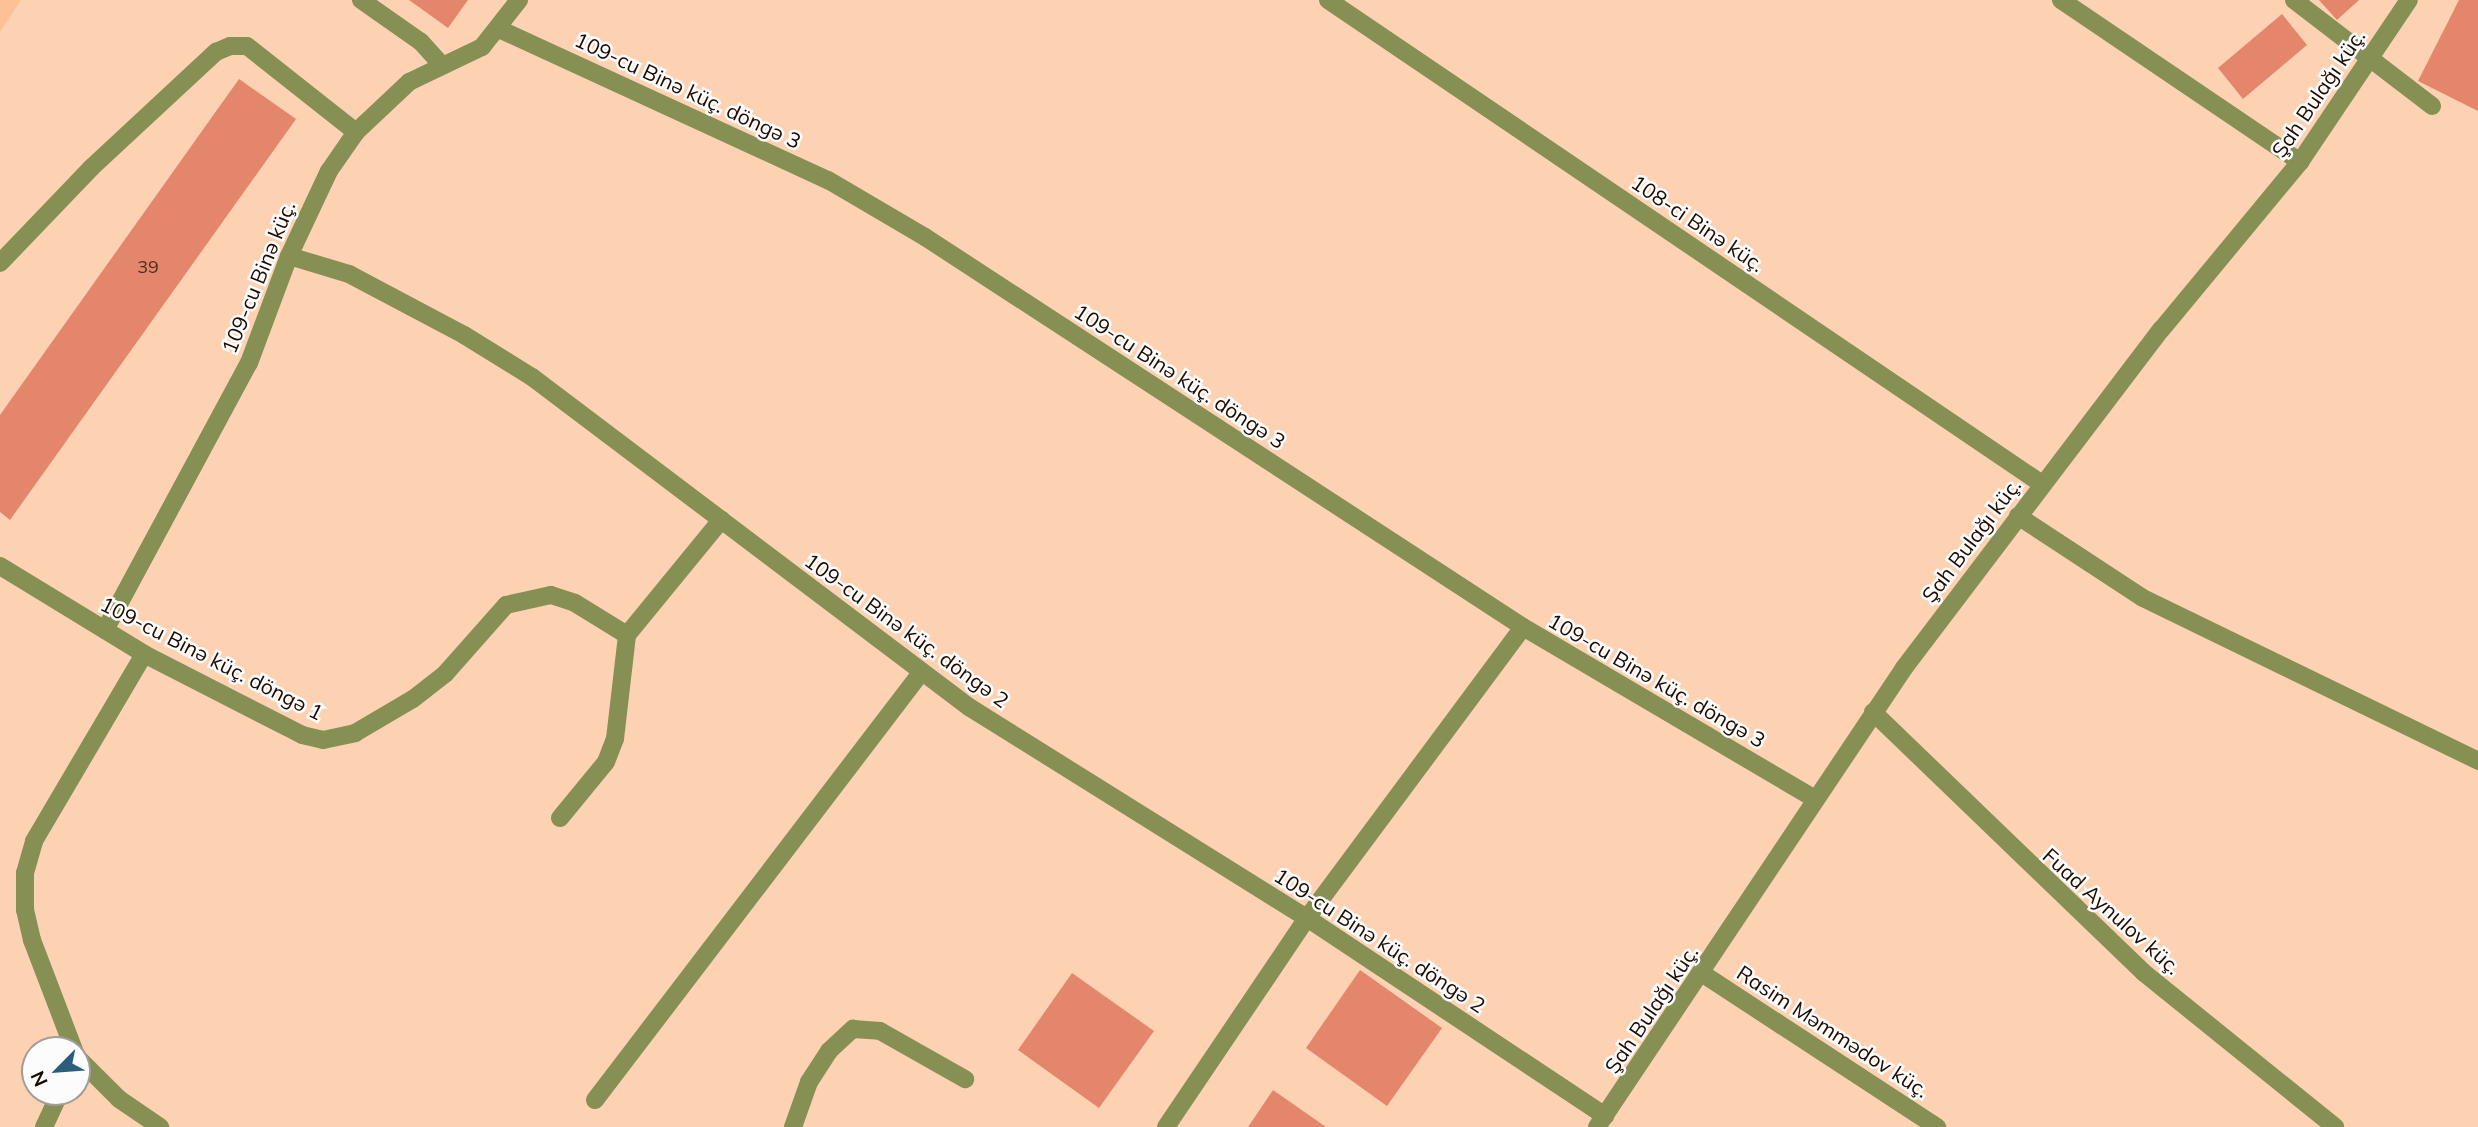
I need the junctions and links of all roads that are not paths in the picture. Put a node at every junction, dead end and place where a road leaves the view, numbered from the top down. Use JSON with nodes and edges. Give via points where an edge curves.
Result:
{"nodes":[{"id":1,"x":361,"y":0,"type":"edge"},
{"id":2,"x":519,"y":0,"type":"edge"},
{"id":3,"x":1328,"y":0,"type":"edge"},
{"id":4,"x":2061,"y":0,"type":"edge"},
{"id":5,"x":2294,"y":0,"type":"edge"},
{"id":6,"x":2409,"y":0,"type":"edge"},
{"id":7,"x":499,"y":29,"type":"junction"},
{"id":8,"x":2369,"y":59,"type":"junction"},
{"id":9,"x":441,"y":64,"type":"junction"},
{"id":10,"x":2432,"y":106,"type":"dead end"},
{"id":11,"x":356,"y":132,"type":"junction"},
{"id":12,"x":2301,"y":162,"type":"junction"},
{"id":13,"x":289,"y":256,"type":"junction"},
{"id":14,"x":0,"y":263,"type":"edge"},
{"id":15,"x":2042,"y":484,"type":"junction"},
{"id":16,"x":2018,"y":516,"type":"junction"},
{"id":17,"x":721,"y":520,"type":"junction"},
{"id":18,"x":0,"y":566,"type":"edge"},
{"id":19,"x":1523,"y":627,"type":"junction"},
{"id":20,"x":105,"y":630,"type":"junction"},
{"id":21,"x":627,"y":635,"type":"junction"},
{"id":22,"x":144,"y":654,"type":"junction"},
{"id":23,"x":920,"y":674,"type":"junction"},
{"id":24,"x":1873,"y":712,"type":"junction"},
{"id":25,"x":2478,"y":761,"type":"edge"},
{"id":26,"x":1815,"y":799,"type":"junction"},
{"id":27,"x":560,"y":818,"type":"dead end"},
{"id":28,"x":1307,"y":918,"type":"junction"},
{"id":29,"x":1703,"y":974,"type":"junction"},
{"id":30,"x":68,"y":1036,"type":"edge"},
{"id":31,"x":91,"y":1072,"type":"edge"},
{"id":32,"x":965,"y":1079,"type":"dead end"},
{"id":33,"x":595,"y":1100,"type":"dead end"},
{"id":34,"x":54,"y":1106,"type":"edge"},
{"id":35,"x":1601,"y":1122,"type":"edge"},
{"id":36,"x":44,"y":1127,"type":"edge"},
{"id":37,"x":160,"y":1127,"type":"edge"},
{"id":38,"x":793,"y":1127,"type":"edge"},
{"id":39,"x":1166,"y":1127,"type":"edge"},
{"id":40,"x":1937,"y":1127,"type":"edge"},
{"id":41,"x":2334,"y":1127,"type":"edge"}],
"edges":[{"from":1,"to":9,"type":"street","via":[[421,42]]},
{"from":2,"to":7,"type":"street","name":"109-cu Binə küç."},
{"from":3,"to":15,"type":"street","name":"108-ci Binə küç."},
{"from":4,"to":12,"type":"street"},
{"from":5,"to":8,"type":"street"},
{"from":6,"to":8,"type":"street","name":"Şah Bulağı küç."},
{"from":7,"to":9,"type":"street","name":"109-cu Binə küç.","via":[[482,47]]},
{"from":7,"to":19,"type":"street","name":"109-cu Binə küç. döngə 3","via":[[828,180],[925,237]]},
{"from":8,"to":10,"type":"street"},
{"from":8,"to":12,"type":"street","name":"Şah Bulağı küç."},
{"from":9,"to":11,"type":"street","name":"109-cu Binə küç.","via":[[409,82]]},
{"from":11,"to":13,"type":"street","name":"109-cu Binə küç.","via":[[329,171]]},
{"from":11,"to":14,"type":"street","via":[[247,46],[230,46],[216,52],[91,168]]},
{"from":12,"to":15,"type":"street","name":"Şah Bulağı küç.","via":[[2161,330]]},
{"from":13,"to":17,"type":"street","name":"109-cu Binə küç. döngə 2","via":[[349,274],[464,335],[532,377]]},
{"from":13,"to":20,"type":"street","name":"109-cu Binə küç.","via":[[249,363]]},
{"from":15,"to":16,"type":"street","name":"Şah Bulağı küç."},
{"from":16,"to":24,"type":"street","name":"Şah Bulağı küç."},
{"from":16,"to":25,"type":"street","via":[[2143,598]]},
{"from":17,"to":21,"type":"street"},
{"from":17,"to":23,"type":"street","name":"109-cu Binə küç. döngə 2"},
{"from":18,"to":20,"type":"street","name":"109-cu Binə küç. döngə 1"},
{"from":19,"to":26,"type":"street","name":"109-cu Binə küç. döngə 3"},
{"from":19,"to":28,"type":"street"},
{"from":20,"to":22,"type":"street","name":"109-cu Binə küç. döngə 1"},
{"from":21,"to":22,"type":"street","name":"109-cu Binə küç. döngə 1","via":[[575,603],[551,595],[506,605],[445,674],[413,699],[355,733],[323,740],[302,735]]},
{"from":21,"to":27,"type":"street","via":[[615,739],[606,762]]},
{"from":22,"to":30,"type":"street","via":[[34,841],[25,873],[25,911],[32,940]]},
{"from":23,"to":28,"type":"street","name":"109-cu Binə küç. döngə 2"},
{"from":23,"to":33,"type":"street"},
{"from":24,"to":26,"type":"street","name":"Şah Bulağı küç."},
{"from":24,"to":41,"type":"street","name":"Fuad Aynulov küç.","via":[[2143,972]]},
{"from":26,"to":29,"type":"street","name":"Şah Bulağı küç."},
{"from":28,"to":35,"type":"street","name":"109-cu Binə küç. döngə 2"},
{"from":28,"to":39,"type":"street"},
{"from":29,"to":35,"type":"street","name":"Şah Bulağı küç."},
{"from":29,"to":40,"type":"street","name":"Rasim Məmmədov küç."},
{"from":31,"to":37,"type":"street","via":[[119,1099]]},
{"from":32,"to":38,"type":"street","via":[[880,1031],[853,1029],[829,1051],[809,1083]]},
{"from":34,"to":36,"type":"street"}]}
